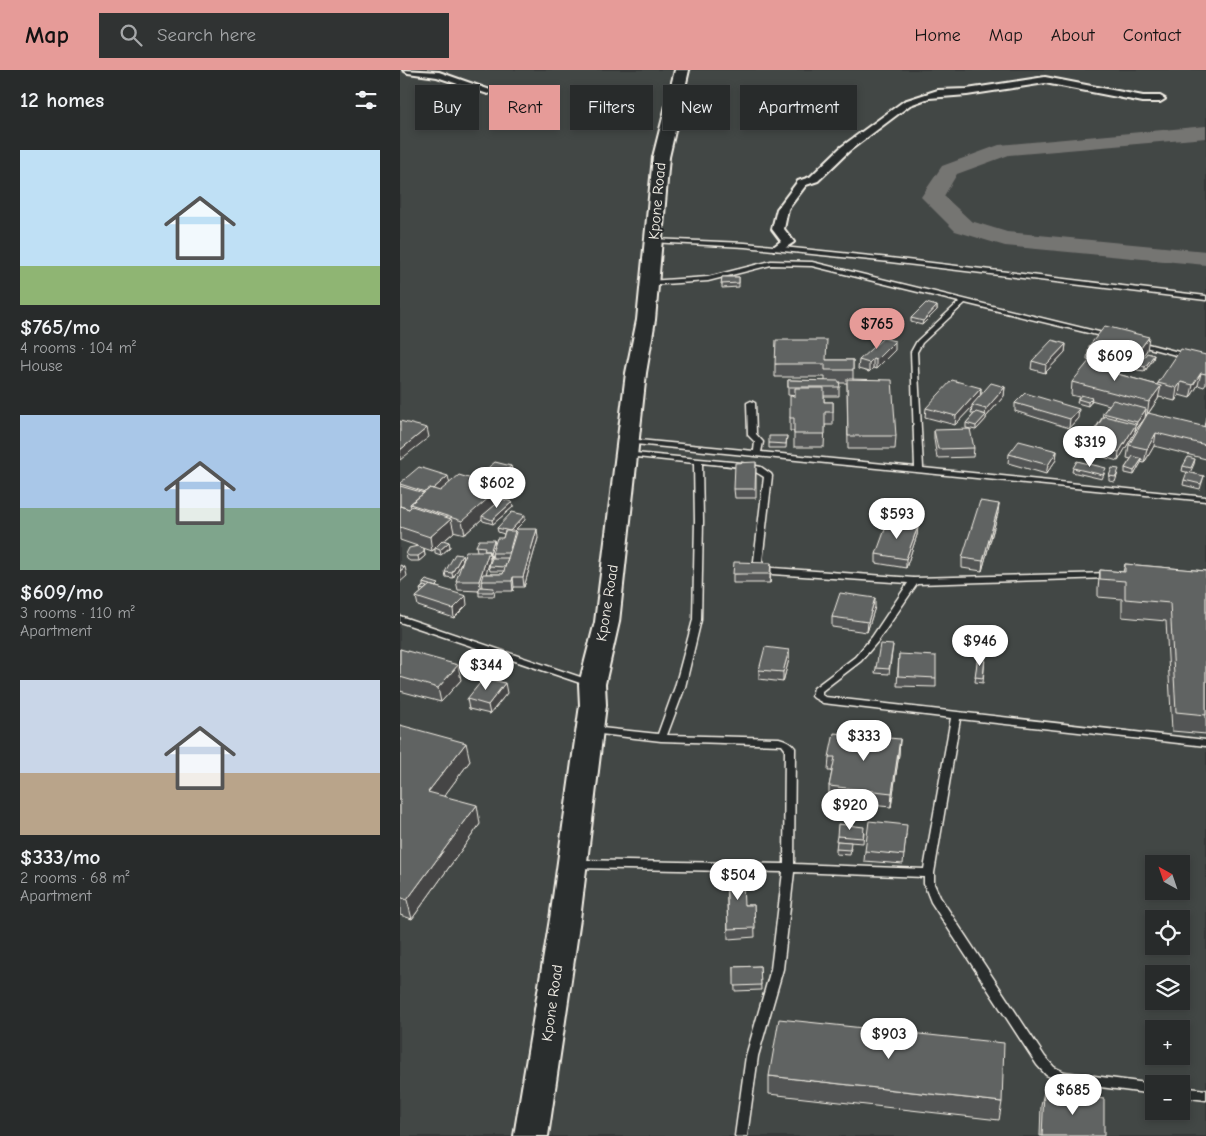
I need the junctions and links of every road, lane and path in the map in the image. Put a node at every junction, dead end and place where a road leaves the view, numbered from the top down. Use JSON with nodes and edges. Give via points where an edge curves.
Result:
{"nodes":[{"id":1,"x":408,"y":70,"type":"edge"},
{"id":2,"x":682,"y":70,"type":"edge"},
{"id":3,"x":488,"y":91,"type":"dead end"},
{"id":4,"x":1160,"y":99,"type":"dead end"},
{"id":5,"x":653,"y":241,"type":"junction"},
{"id":6,"x":778,"y":248,"type":"junction"},
{"id":7,"x":649,"y":283,"type":"junction"},
{"id":8,"x":1206,"y":298,"type":"edge"},
{"id":9,"x":965,"y":300,"type":"junction"},
{"id":10,"x":1118,"y":339,"type":"edge"},
{"id":11,"x":1127,"y":341,"type":"edge"},
{"id":12,"x":1206,"y":361,"type":"edge"},
{"id":13,"x":751,"y":403,"type":"dead end"},
{"id":14,"x":627,"y":447,"type":"junction"},
{"id":15,"x":757,"y":454,"type":"junction"},
{"id":16,"x":698,"y":461,"type":"junction"},
{"id":17,"x":919,"y":469,"type":"junction"},
{"id":18,"x":1206,"y":499,"type":"edge"},
{"id":19,"x":1118,"y":575,"type":"edge"},
{"id":20,"x":914,"y":581,"type":"junction"},
{"id":21,"x":400,"y":619,"type":"edge"},
{"id":22,"x":592,"y":684,"type":"junction"},
{"id":23,"x":956,"y":714,"type":"junction"},
{"id":24,"x":589,"y":729,"type":"junction"},
{"id":25,"x":661,"y":738,"type":"junction"},
{"id":26,"x":1206,"y":743,"type":"edge"},
{"id":27,"x":572,"y":864,"type":"junction"},
{"id":28,"x":789,"y":868,"type":"junction"},
{"id":29,"x":929,"y":873,"type":"junction"},
{"id":30,"x":1145,"y":1088,"type":"edge"},
{"id":31,"x":1190,"y":1093,"type":"edge"},
{"id":32,"x":1206,"y":1095,"type":"edge"},
{"id":33,"x":532,"y":1136,"type":"edge"},
{"id":34,"x":741,"y":1136,"type":"edge"}],
"edges":[{"from":1,"to":3,"type":"street","via":[[448,77]]},
{"from":2,"to":5,"type":"main road","name":"Kpone Road","via":[[661,157]]},
{"from":4,"to":6,"type":"street","via":[[1143,99],[1045,80],[938,94],[907,103],[845,148],[814,179],[802,183],[783,209],[778,229],[788,242]]},
{"from":5,"to":6,"type":"lane"},
{"from":5,"to":7,"type":"main road","name":"Kpone Road"},
{"from":6,"to":8,"type":"lane"},
{"from":7,"to":9,"type":"lane","via":[[708,279],[771,263],[795,262]]},
{"from":7,"to":14,"type":"main road","name":"Kpone Road"},
{"from":9,"to":10,"type":"lane"},
{"from":9,"to":17,"type":"lane","via":[[919,342],[914,352]]},
{"from":11,"to":12,"type":"lane"},
{"from":13,"to":15,"type":"lane","via":[[752,435],[759,442]]},
{"from":14,"to":15,"type":"lane"},
{"from":14,"to":16,"type":"lane"},
{"from":14,"to":22,"type":"main road","name":"Kpone Road","via":[[607,622]]},
{"from":15,"to":17,"type":"lane"},
{"from":16,"to":20,"type":"lane","via":[[749,467],[768,476],[758,561],[762,568],[772,572]]},
{"from":16,"to":25,"type":"lane","via":[[697,620],[680,687]]},
{"from":17,"to":18,"type":"lane"},
{"from":19,"to":20,"type":"lane"},
{"from":20,"to":23,"type":"lane","via":[[858,660],[818,690],[817,696],[823,700]]},
{"from":21,"to":22,"type":"lane"},
{"from":22,"to":24,"type":"main road","name":"Kpone Road"},
{"from":23,"to":26,"type":"lane"},
{"from":23,"to":29,"type":"lane"},
{"from":24,"to":25,"type":"lane"},
{"from":24,"to":27,"type":"main road","name":"Kpone Road"},
{"from":25,"to":28,"type":"lane","via":[[779,741],[789,746]]},
{"from":27,"to":28,"type":"lane"},
{"from":27,"to":33,"type":"main road","name":"Kpone Road"},
{"from":28,"to":29,"type":"lane"},
{"from":28,"to":34,"type":"lane","via":[[776,969],[748,1072]]},
{"from":29,"to":30,"type":"lane","via":[[935,899],[1045,1067],[1062,1077]]},
{"from":31,"to":32,"type":"lane"}]}
